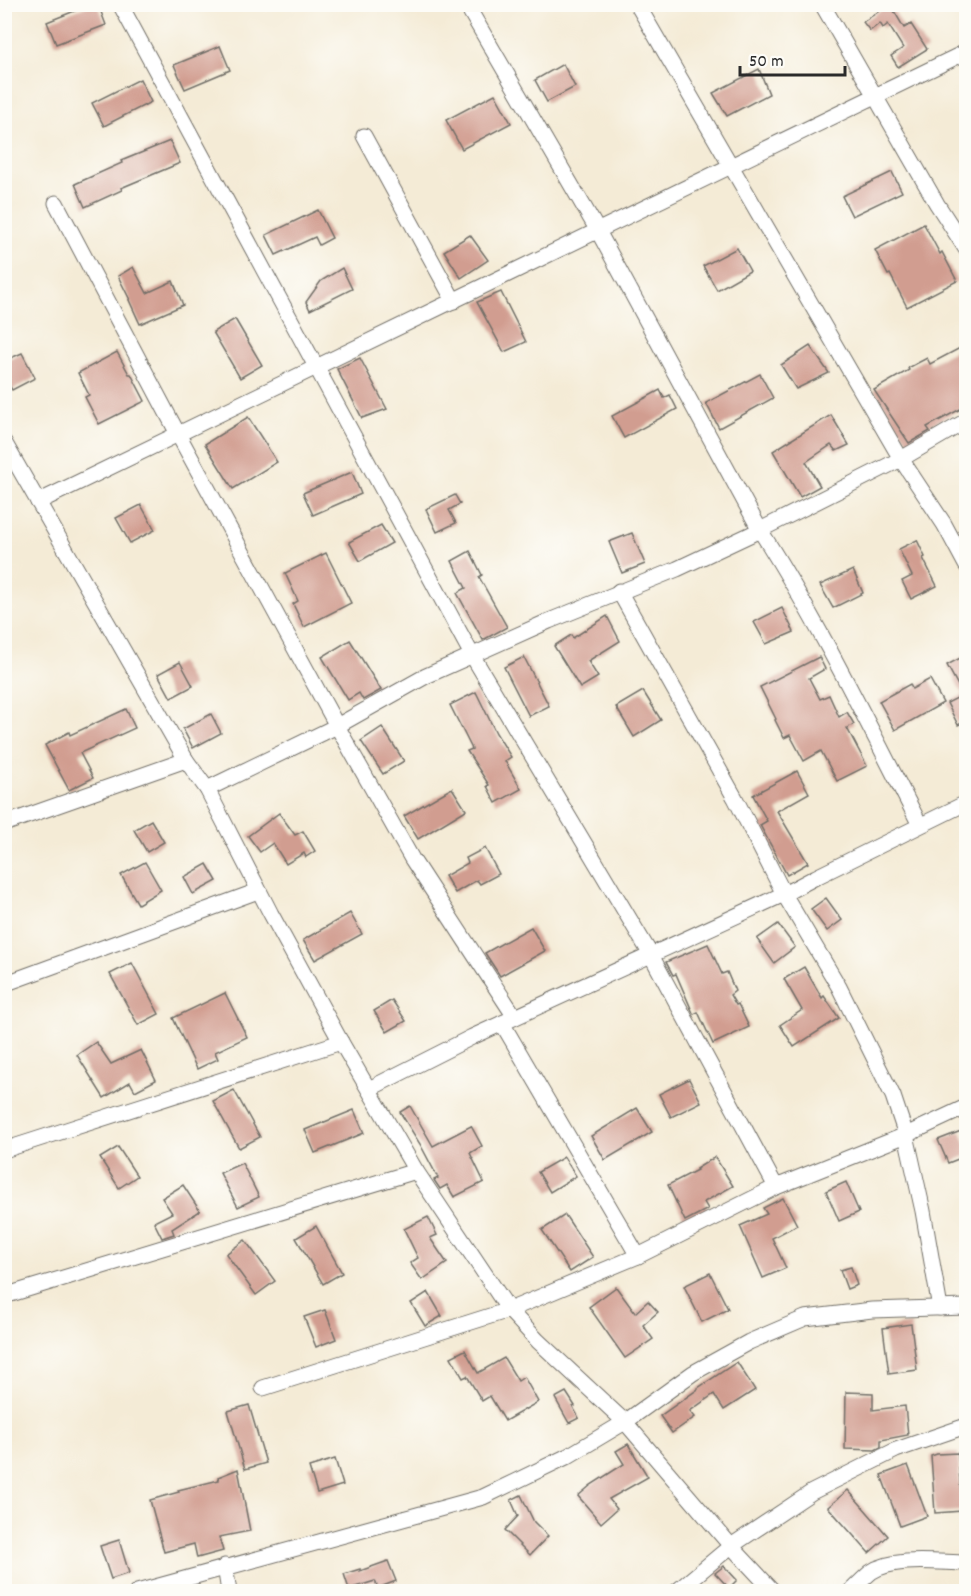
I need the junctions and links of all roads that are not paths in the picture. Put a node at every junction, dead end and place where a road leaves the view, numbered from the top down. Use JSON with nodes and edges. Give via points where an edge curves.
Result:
{"nodes":[{"id":1,"x":120,"y":4,"type":"edge"},
{"id":2,"x":466,"y":4,"type":"edge"},
{"id":3,"x":637,"y":4,"type":"edge"},
{"id":4,"x":822,"y":4,"type":"edge"},
{"id":5,"x":966,"y":52,"type":"edge"},
{"id":6,"x":874,"y":97,"type":"junction"},
{"id":7,"x":364,"y":136,"type":"dead end"},
{"id":8,"x":732,"y":166,"type":"junction"},
{"id":9,"x":56,"y":203,"type":"dead end"},
{"id":10,"x":598,"y":231,"type":"junction"},
{"id":11,"x":966,"y":249,"type":"edge"},
{"id":12,"x":454,"y":301,"type":"junction"},
{"id":13,"x":317,"y":367,"type":"junction"},
{"id":14,"x":966,"y":421,"type":"edge"},
{"id":15,"x":178,"y":434,"type":"junction"},
{"id":16,"x":4,"y":442,"type":"edge"},
{"id":17,"x":902,"y":459,"type":"junction"},
{"id":18,"x":38,"y":502,"type":"junction"},
{"id":19,"x":760,"y":530,"type":"junction"},
{"id":20,"x":966,"y":565,"type":"edge"},
{"id":21,"x":619,"y":591,"type":"junction"},
{"id":22,"x":472,"y":655,"type":"junction"},
{"id":23,"x":337,"y":726,"type":"junction"},
{"id":24,"x":186,"y":760,"type":"junction"},
{"id":25,"x":207,"y":789,"type":"junction"},
{"id":26,"x":966,"y":802,"type":"edge"},
{"id":27,"x":4,"y":824,"type":"edge"},
{"id":28,"x":920,"y":825,"type":"junction"},
{"id":29,"x":258,"y":891,"type":"junction"},
{"id":30,"x":784,"y":894,"type":"junction"},
{"id":31,"x":651,"y":955,"type":"junction"},
{"id":32,"x":4,"y":984,"type":"edge"},
{"id":33,"x":509,"y":1020,"type":"junction"},
{"id":34,"x":341,"y":1042,"type":"junction"},
{"id":35,"x":369,"y":1089,"type":"junction"},
{"id":36,"x":966,"y":1107,"type":"edge"},
{"id":37,"x":906,"y":1136,"type":"junction"},
{"id":38,"x":4,"y":1150,"type":"edge"},
{"id":39,"x":416,"y":1171,"type":"junction"},
{"id":40,"x":776,"y":1187,"type":"junction"},
{"id":41,"x":638,"y":1256,"type":"junction"},
{"id":42,"x":4,"y":1296,"type":"edge"},
{"id":43,"x":966,"y":1307,"type":"edge"},
{"id":44,"x":940,"y":1308,"type":"junction"},
{"id":45,"x":509,"y":1310,"type":"junction"},
{"id":46,"x":263,"y":1388,"type":"dead end"},
{"id":47,"x":625,"y":1422,"type":"junction"},
{"id":48,"x":966,"y":1426,"type":"edge"},
{"id":49,"x":731,"y":1546,"type":"junction"},
{"id":50,"x":966,"y":1563,"type":"edge"},
{"id":51,"x":225,"y":1566,"type":"junction"},
{"id":52,"x":137,"y":1592,"type":"edge"},
{"id":53,"x":229,"y":1592,"type":"edge"},
{"id":54,"x":676,"y":1592,"type":"edge"},
{"id":55,"x":774,"y":1592,"type":"edge"},
{"id":56,"x":850,"y":1592,"type":"edge"}],
"edges":[{"from":1,"to":13,"type":"street"},
{"from":2,"to":10,"type":"street"},
{"from":3,"to":8,"type":"street"},
{"from":4,"to":6,"type":"street"},
{"from":5,"to":6,"type":"street"},
{"from":6,"to":8,"type":"street"},
{"from":6,"to":11,"type":"street"},
{"from":7,"to":12,"type":"street"},
{"from":8,"to":10,"type":"street"},
{"from":8,"to":17,"type":"street"},
{"from":9,"to":15,"type":"street"},
{"from":10,"to":12,"type":"street"},
{"from":10,"to":19,"type":"street"},
{"from":12,"to":13,"type":"street"},
{"from":13,"to":15,"type":"street"},
{"from":13,"to":22,"type":"street"},
{"from":14,"to":17,"type":"street"},
{"from":15,"to":18,"type":"street"},
{"from":15,"to":23,"type":"street"},
{"from":16,"to":18,"type":"street"},
{"from":17,"to":19,"type":"street"},
{"from":17,"to":20,"type":"street"},
{"from":18,"to":24,"type":"street"},
{"from":19,"to":21,"type":"street"},
{"from":19,"to":28,"type":"street","via":[[824,640]]},
{"from":21,"to":22,"type":"street"},
{"from":21,"to":30,"type":"street"},
{"from":22,"to":23,"type":"street"},
{"from":22,"to":31,"type":"street"},
{"from":23,"to":25,"type":"street"},
{"from":23,"to":33,"type":"street"},
{"from":24,"to":25,"type":"street"},
{"from":24,"to":27,"type":"street"},
{"from":25,"to":29,"type":"street"},
{"from":26,"to":28,"type":"street"},
{"from":28,"to":30,"type":"street"},
{"from":29,"to":32,"type":"street"},
{"from":29,"to":34,"type":"street"},
{"from":30,"to":31,"type":"street"},
{"from":30,"to":37,"type":"street","via":[[839,987],[892,1096]]},
{"from":31,"to":33,"type":"street"},
{"from":31,"to":40,"type":"street"},
{"from":33,"to":35,"type":"street"},
{"from":33,"to":41,"type":"street"},
{"from":34,"to":35,"type":"street"},
{"from":34,"to":38,"type":"street"},
{"from":35,"to":39,"type":"street"},
{"from":36,"to":37,"type":"street"},
{"from":37,"to":40,"type":"street"},
{"from":37,"to":44,"type":"street"},
{"from":39,"to":42,"type":"street"},
{"from":39,"to":45,"type":"street"},
{"from":40,"to":41,"type":"street"},
{"from":41,"to":45,"type":"street"},
{"from":43,"to":44,"type":"street"},
{"from":44,"to":47,"type":"street","via":[[872,1310],[805,1318],[749,1342],[693,1373]]},
{"from":45,"to":46,"type":"street"},
{"from":45,"to":47,"type":"street"},
{"from":47,"to":49,"type":"street"},
{"from":47,"to":51,"type":"street","via":[[568,1456],[483,1497]]},
{"from":48,"to":49,"type":"street","via":[[896,1450],[812,1492]]},
{"from":49,"to":54,"type":"street"},
{"from":49,"to":55,"type":"street"},
{"from":50,"to":56,"type":"street","via":[[888,1564],[872,1572]]},
{"from":51,"to":52,"type":"street"},
{"from":51,"to":53,"type":"street"}]}
